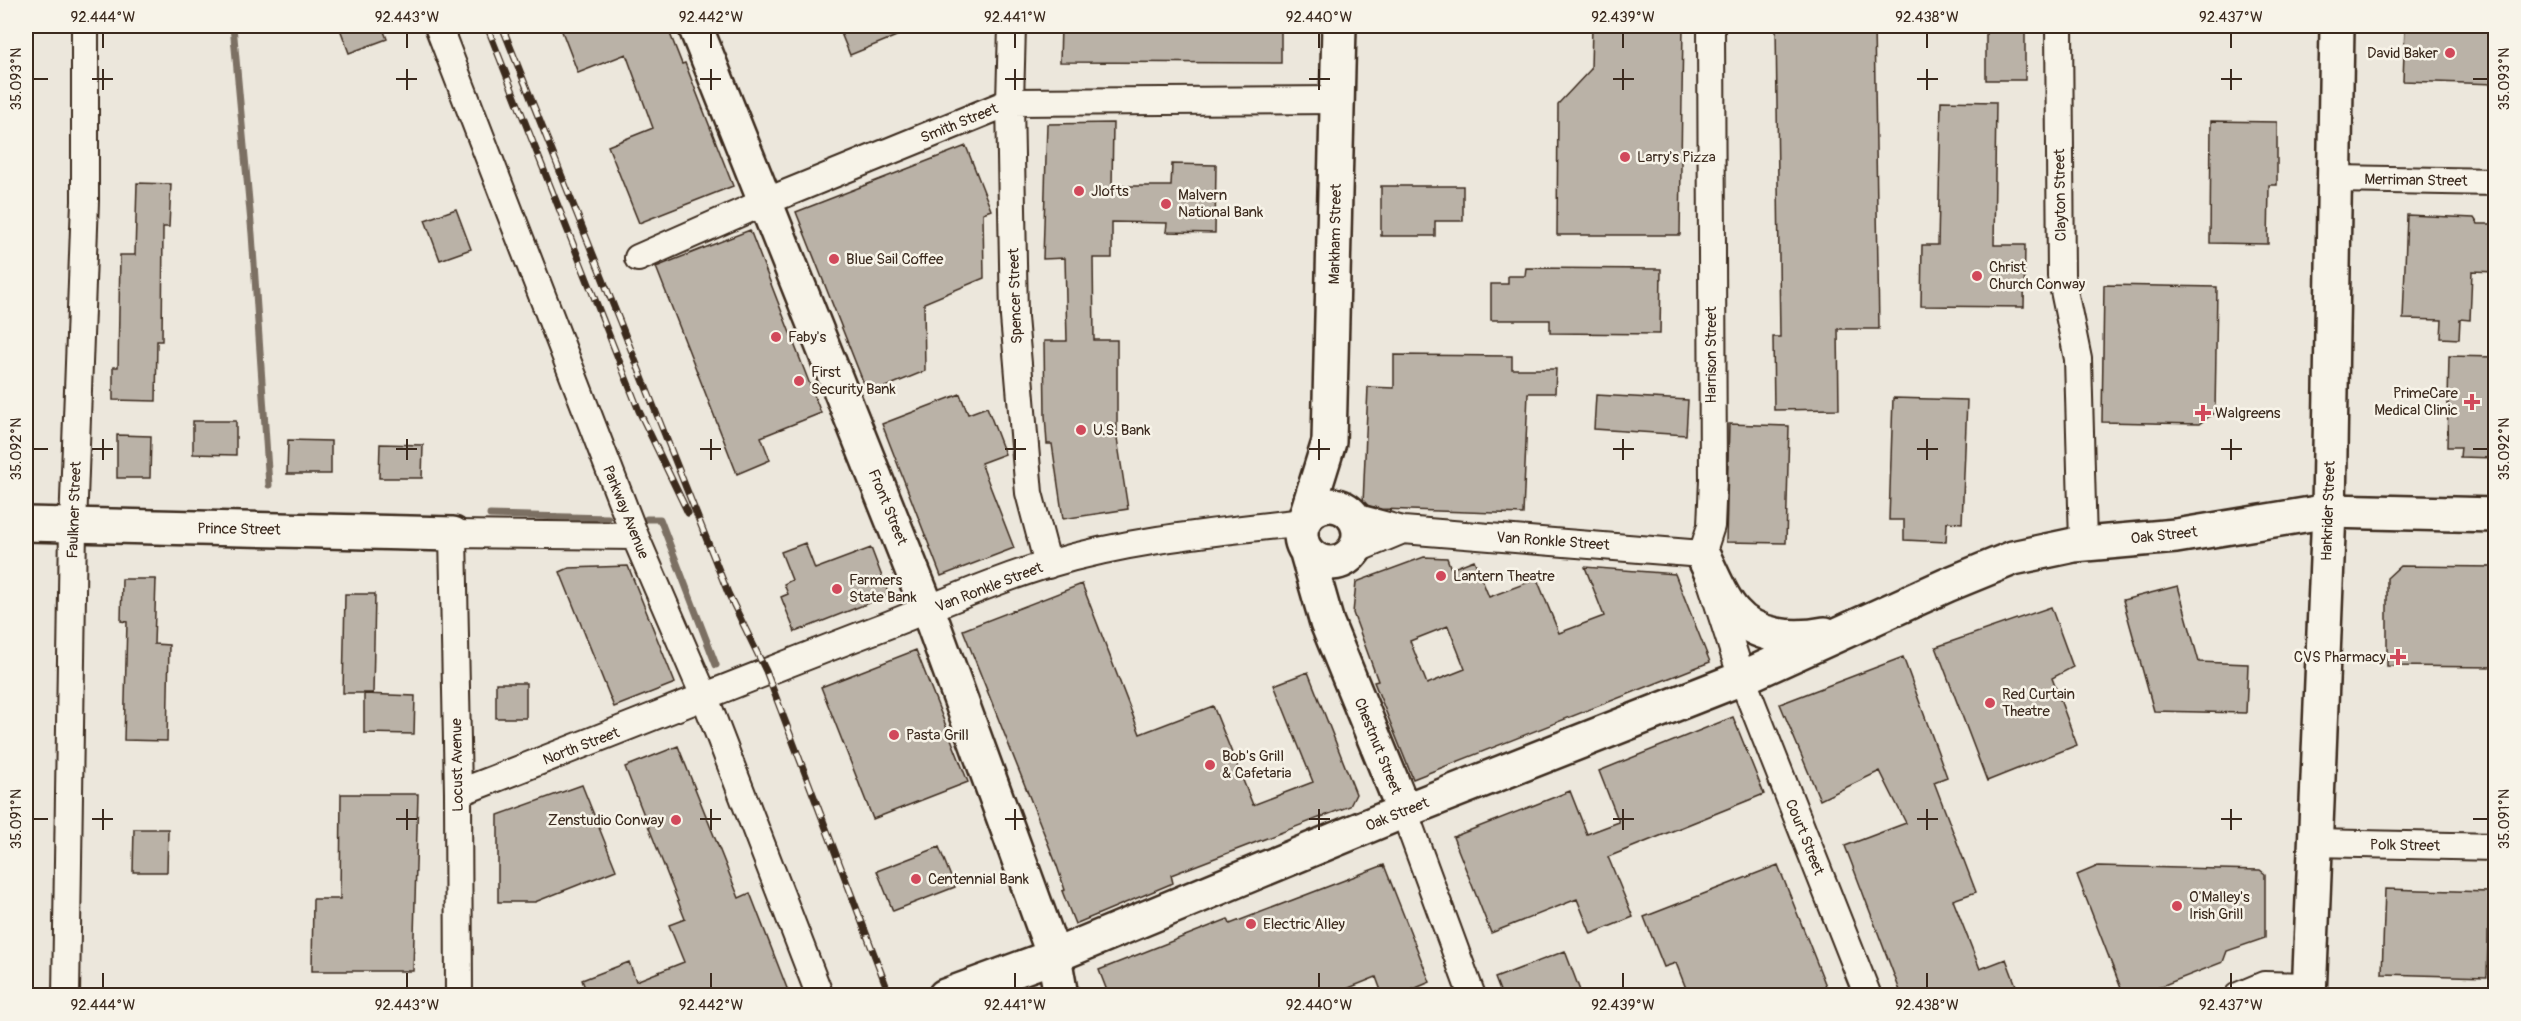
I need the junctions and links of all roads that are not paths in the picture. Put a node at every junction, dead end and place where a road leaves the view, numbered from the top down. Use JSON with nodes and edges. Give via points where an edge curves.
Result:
{"nodes":[{"id":1,"x":85,"y":26,"type":"edge"},
{"id":2,"x":438,"y":26,"type":"edge"},
{"id":3,"x":695,"y":26,"type":"edge"},
{"id":4,"x":1012,"y":26,"type":"edge"},
{"id":5,"x":1339,"y":26,"type":"edge"},
{"id":6,"x":1711,"y":26,"type":"edge"},
{"id":7,"x":2059,"y":26,"type":"edge"},
{"id":8,"x":2337,"y":26,"type":"edge"},
{"id":9,"x":1338,"y":100,"type":"junction"},
{"id":10,"x":1010,"y":102,"type":"junction"},
{"id":11,"x":2336,"y":179,"type":"junction"},
{"id":12,"x":2496,"y":182,"type":"edge"},
{"id":13,"x":765,"y":202,"type":"junction"},
{"id":14,"x":638,"y":258,"type":"dead end"},
{"id":15,"x":1329,"y":442,"type":"junction"},
{"id":16,"x":2328,"y":510,"type":"junction"},
{"id":17,"x":1351,"y":514,"type":"junction"},
{"id":18,"x":2496,"y":515,"type":"edge"},
{"id":19,"x":26,"y":524,"type":"edge"},
{"id":20,"x":73,"y":526,"type":"junction"},
{"id":21,"x":1403,"y":531,"type":"junction"},
{"id":22,"x":453,"y":534,"type":"junction"},
{"id":23,"x":1305,"y":535,"type":"junction"},
{"id":24,"x":635,"y":536,"type":"junction"},
{"id":25,"x":2083,"y":543,"type":"junction"},
{"id":26,"x":1702,"y":554,"type":"junction"},
{"id":27,"x":1351,"y":555,"type":"junction"},
{"id":28,"x":1048,"y":564,"type":"junction"},
{"id":29,"x":1321,"y":598,"type":"junction"},
{"id":30,"x":928,"y":610,"type":"junction"},
{"id":31,"x":1848,"y":630,"type":"junction"},
{"id":32,"x":1742,"y":678,"type":"junction"},
{"id":33,"x":705,"y":698,"type":"junction"},
{"id":34,"x":458,"y":794,"type":"junction"},
{"id":35,"x":1404,"y":811,"type":"junction"},
{"id":36,"x":2315,"y":843,"type":"junction"},
{"id":37,"x":2496,"y":847,"type":"edge"},
{"id":38,"x":1054,"y":956,"type":"junction"},
{"id":39,"x":2309,"y":991,"type":"edge"},
{"id":40,"x":66,"y":996,"type":"edge"},
{"id":41,"x":459,"y":996,"type":"edge"},
{"id":42,"x":820,"y":996,"type":"edge"},
{"id":43,"x":945,"y":996,"type":"edge"},
{"id":44,"x":1061,"y":996,"type":"edge"},
{"id":45,"x":1472,"y":996,"type":"edge"},
{"id":46,"x":1868,"y":996,"type":"edge"},
{"id":47,"x":2238,"y":996,"type":"edge"}],
"edges":[{"from":1,"to":20,"type":"street","name":"Faulkner Street","via":[[85,201]]},
{"from":2,"to":24,"type":"street","name":"Parkway Avenue"},
{"from":3,"to":13,"type":"main road","name":"Front Street"},
{"from":4,"to":10,"type":"street","name":"Spencer Street"},
{"from":5,"to":9,"type":"main road","name":"Markham Street"},
{"from":6,"to":26,"type":"street","name":"Harrison Street","via":[[1713,479],[1711,526]]},
{"from":7,"to":25,"type":"street","name":"Clayton Street","via":[[2061,276],[2078,359]]},
{"from":8,"to":11,"type":"main road","name":"Harkrider Street"},
{"from":9,"to":10,"type":"street","name":"Smith Street"},
{"from":9,"to":15,"type":"main road","name":"Markham Street"},
{"from":10,"to":13,"type":"street","name":"Smith Street"},
{"from":10,"to":28,"type":"street","name":"Spencer Street","via":[[1014,317],[1029,494]]},
{"from":11,"to":12,"type":"street","name":"Merriman Street"},
{"from":11,"to":16,"type":"main road","name":"Harkrider Street"},
{"from":13,"to":14,"type":"street","name":"Smith Street"},
{"from":13,"to":30,"type":"main road","name":"Front Street"},
{"from":15,"to":17,"type":"main road","name":"Markham Street"},
{"from":15,"to":23,"type":"main road","name":"Markham Street"},
{"from":16,"to":18,"type":"main road","name":"Oak Street"},
{"from":16,"to":25,"type":"main road","name":"Oak Street","via":[[2176,536]]},
{"from":16,"to":36,"type":"main road","name":"Harkrider Street"},
{"from":17,"to":21,"type":"street","name":"Van Ronkle Street"},
{"from":17,"to":23,"type":"main road","via":[[1339,506],[1321,506]]},
{"from":17,"to":27,"type":"main road","via":[[1359,533]]},
{"from":19,"to":20,"type":"main road","name":"Prince Street"},
{"from":20,"to":22,"type":"main road","name":"Prince Street"},
{"from":20,"to":40,"type":"street","name":"Faulkner Street"},
{"from":21,"to":26,"type":"street","name":"Van Ronkle Street"},
{"from":21,"to":27,"type":"street","name":"Van Ronkle Street"},
{"from":22,"to":24,"type":"street"},
{"from":22,"to":34,"type":"street","name":"Locust Avenue"},
{"from":23,"to":27,"type":"main road","via":[[1322,563],[1339,562]]},
{"from":23,"to":28,"type":"street","name":"Van Ronkle Street","via":[[1251,528],[1196,533]]},
{"from":23,"to":29,"type":"main road","name":"Chestnut Street"},
{"from":24,"to":33,"type":"street","name":"Parkway Avenue"},
{"from":25,"to":31,"type":"main road","name":"Oak Street","via":[[2032,552],[1997,564]]},
{"from":26,"to":31,"type":"main road","name":"Oak Street","via":[[1732,611],[1746,624],[1764,632],[1805,638]]},
{"from":26,"to":32,"type":"street"},
{"from":27,"to":29,"type":"main road"},
{"from":28,"to":30,"type":"street","name":"Van Ronkle Street"},
{"from":29,"to":35,"type":"main road","name":"Chestnut Street","via":[[1327,623]]},
{"from":30,"to":33,"type":"street","name":"Van Ronkle Street"},
{"from":30,"to":38,"type":"main road","name":"Front Street"},
{"from":31,"to":32,"type":"main road","name":"Oak Street"},
{"from":32,"to":35,"type":"main road","name":"Oak Street"},
{"from":32,"to":46,"type":"street","name":"Court Street"},
{"from":33,"to":34,"type":"street","name":"North Street"},
{"from":33,"to":42,"type":"street","name":"Parkway Avenue"},
{"from":34,"to":41,"type":"street","name":"Locust Avenue"},
{"from":35,"to":38,"type":"main road","name":"Oak Street"},
{"from":35,"to":45,"type":"street","name":"Chestnut Street"},
{"from":36,"to":37,"type":"street","name":"Polk Street"},
{"from":36,"to":39,"type":"main road","name":"Harkrider Street"},
{"from":38,"to":43,"type":"main road","name":"Oak Street"},
{"from":38,"to":44,"type":"main road","name":"Front Street"},
{"from":39,"to":47,"type":"street","via":[[2264,986]]}]}
